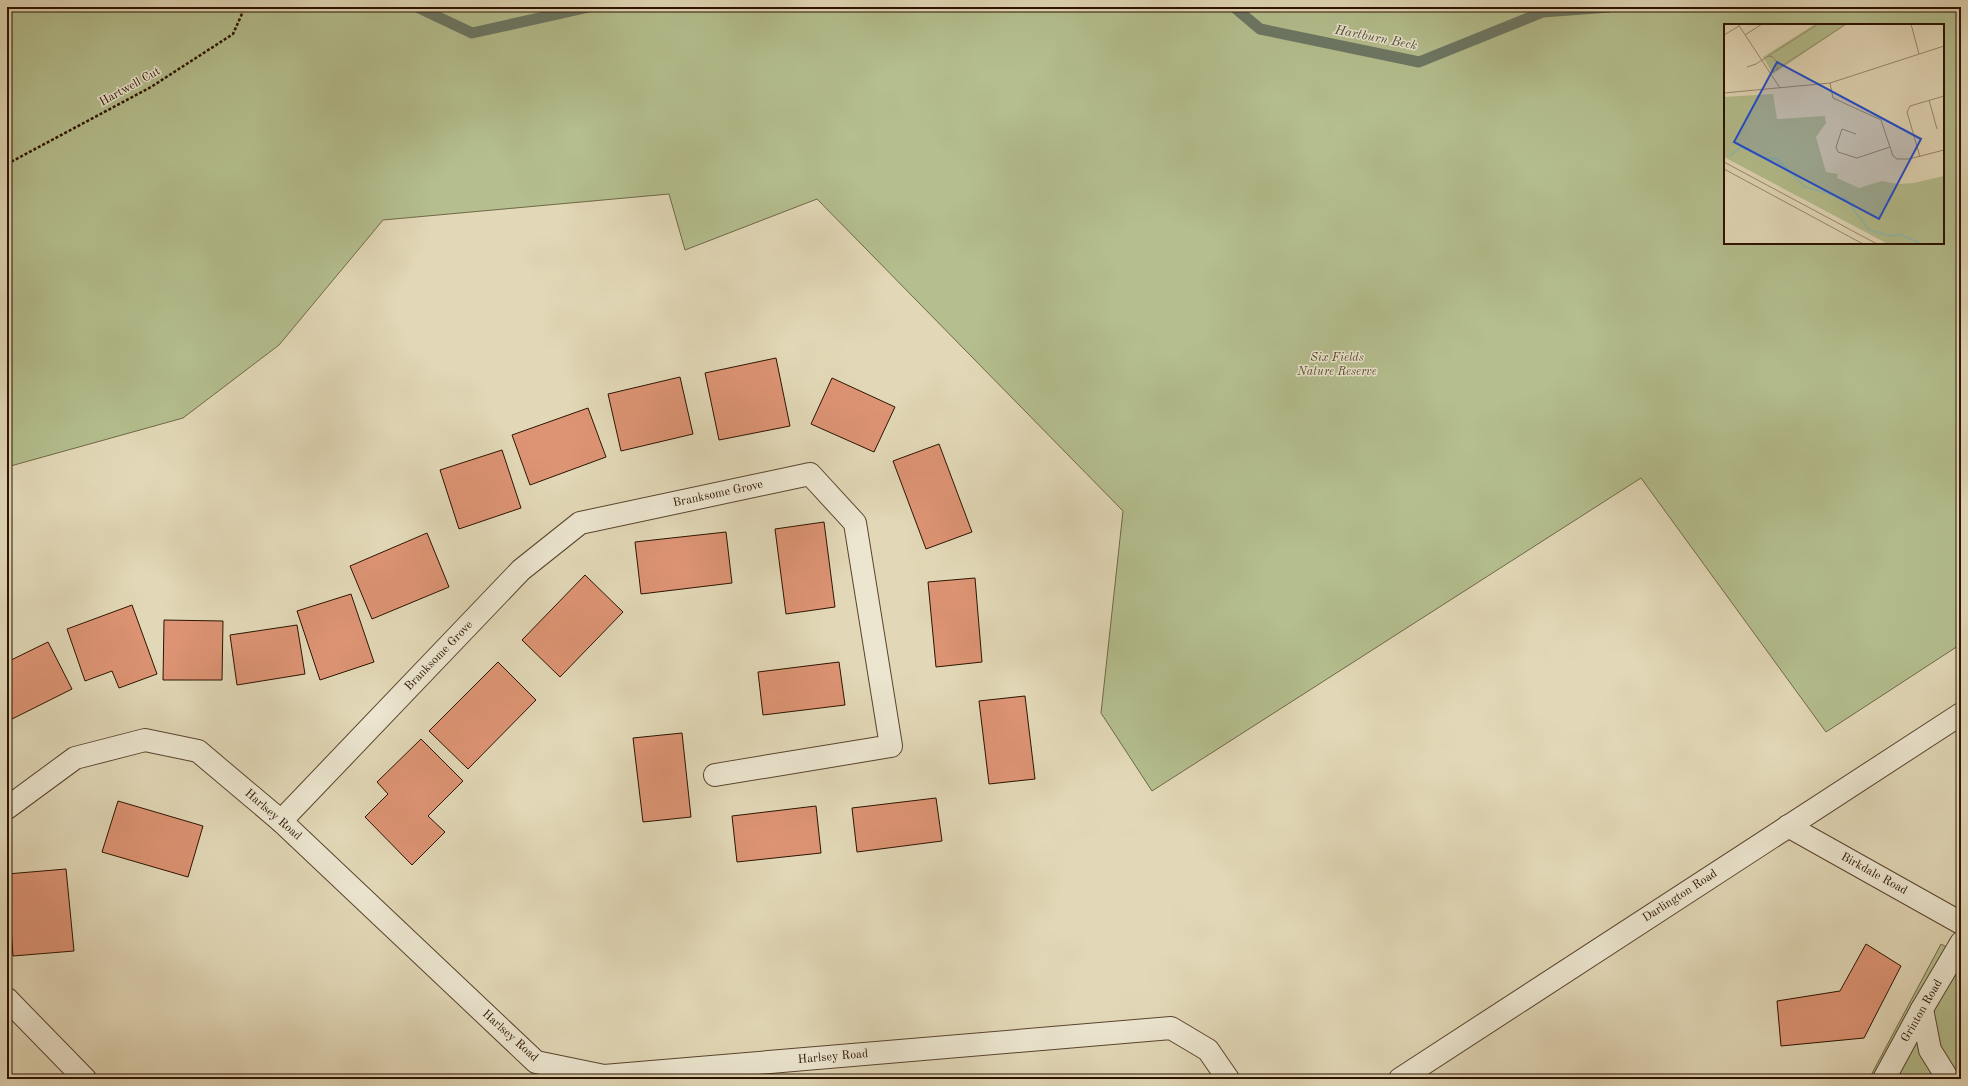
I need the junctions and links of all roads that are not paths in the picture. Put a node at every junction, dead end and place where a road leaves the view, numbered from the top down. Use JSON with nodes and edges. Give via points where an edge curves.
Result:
{"nodes":[{"id":1,"x":1961,"y":714,"type":"edge"},
{"id":2,"x":715,"y":775,"type":"dead end"},
{"id":3,"x":7,"y":808,"type":"edge"},
{"id":4,"x":281,"y":821,"type":"junction"},
{"id":5,"x":1788,"y":826,"type":"junction"},
{"id":6,"x":1961,"y":923,"type":"edge"},
{"id":7,"x":1961,"y":943,"type":"edge"},
{"id":8,"x":7,"y":999,"type":"edge"},
{"id":9,"x":1922,"y":1009,"type":"junction"},
{"id":10,"x":85,"y":1079,"type":"edge"},
{"id":11,"x":1228,"y":1079,"type":"edge"},
{"id":12,"x":1400,"y":1079,"type":"edge"},
{"id":13,"x":1884,"y":1079,"type":"edge"},
{"id":14,"x":1948,"y":1079,"type":"edge"}],
"edges":[{"from":1,"to":5,"type":"street","name":"Darlington Road"},
{"from":2,"to":4,"type":"street","name":"Branksome Grove","via":[[890,746],[855,523],[810,474],[580,523],[522,570]]},
{"from":3,"to":4,"type":"street","name":"Harlsey Road","via":[[75,758],[145,740],[198,751]]},
{"from":4,"to":11,"type":"street","name":"Harlsey Road","via":[[536,1062],[604,1076],[1171,1028],[1208,1050]]},
{"from":5,"to":6,"type":"street","name":"Birkdale Road"},
{"from":5,"to":12,"type":"street","name":"Darlington Road"},
{"from":7,"to":9,"type":"street","name":"Grinton Road"},
{"from":8,"to":10,"type":"street"},
{"from":9,"to":13,"type":"street","name":"Grinton Road"},
{"from":9,"to":14,"type":"street","via":[[1930,1050]]}]}
